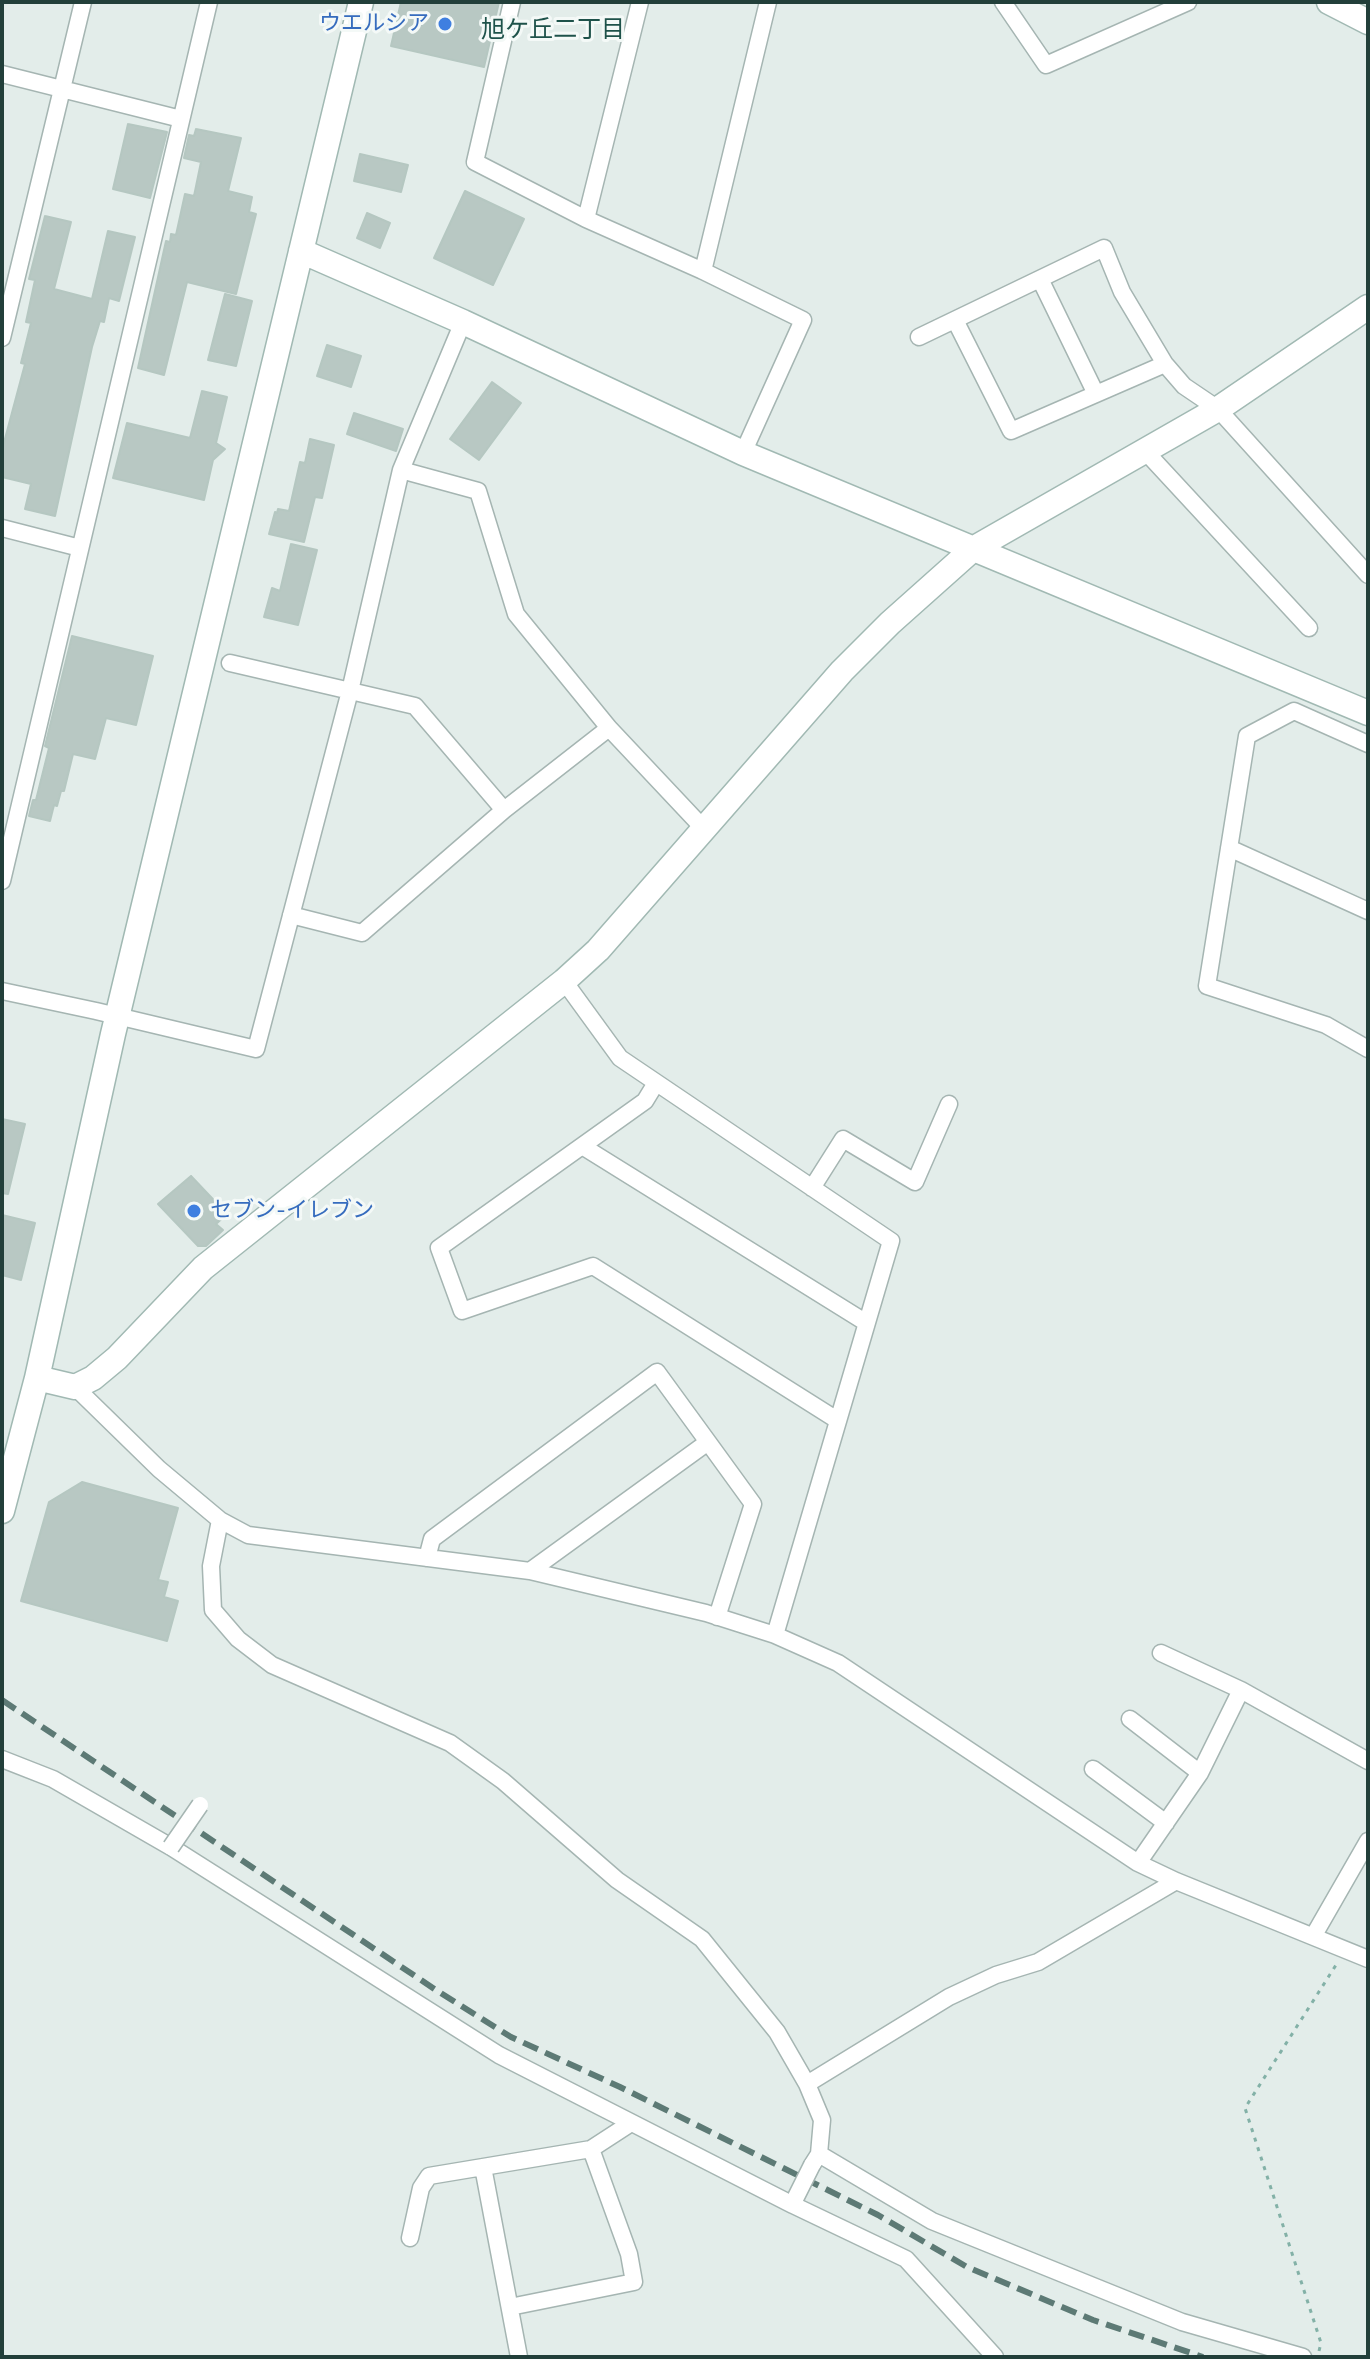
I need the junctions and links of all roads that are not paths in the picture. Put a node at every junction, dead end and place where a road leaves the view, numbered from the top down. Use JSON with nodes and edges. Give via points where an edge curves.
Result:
{"nodes":[{"id":1,"x":83,"y":2,"type":"edge"},
{"id":2,"x":209,"y":2,"type":"edge"},
{"id":3,"x":361,"y":2,"type":"edge"},
{"id":4,"x":512,"y":2,"type":"edge"},
{"id":5,"x":640,"y":2,"type":"edge"},
{"id":6,"x":768,"y":2,"type":"edge"},
{"id":7,"x":1003,"y":2,"type":"edge"},
{"id":8,"x":1188,"y":2,"type":"edge"},
{"id":9,"x":1329,"y":2,"type":"edge"},
{"id":10,"x":1368,"y":22,"type":"edge"},
{"id":11,"x":2,"y":74,"type":"edge"},
{"id":12,"x":62,"y":89,"type":"junction"},
{"id":13,"x":181,"y":119,"type":"junction"},
{"id":14,"x":586,"y":219,"type":"junction"},
{"id":15,"x":301,"y":251,"type":"junction"},
{"id":16,"x":703,"y":271,"type":"junction"},
{"id":17,"x":1040,"y":279,"type":"junction"},
{"id":18,"x":1368,"y":307,"type":"edge"},
{"id":19,"x":955,"y":320,"type":"junction"},
{"id":20,"x":463,"y":322,"type":"junction"},
{"id":21,"x":919,"y":337,"type":"dead end"},
{"id":22,"x":2,"y":338,"type":"edge"},
{"id":23,"x":1165,"y":364,"type":"junction"},
{"id":24,"x":1096,"y":394,"type":"junction"},
{"id":25,"x":1218,"y":409,"type":"junction"},
{"id":26,"x":1146,"y":452,"type":"junction"},
{"id":27,"x":743,"y":453,"type":"junction"},
{"id":28,"x":401,"y":470,"type":"junction"},
{"id":29,"x":2,"y":528,"type":"edge"},
{"id":30,"x":80,"y":548,"type":"junction"},
{"id":31,"x":973,"y":549,"type":"junction"},
{"id":32,"x":1368,"y":575,"type":"edge"},
{"id":33,"x":1309,"y":628,"type":"dead end"},
{"id":34,"x":230,"y":663,"type":"dead end"},
{"id":35,"x":350,"y":691,"type":"junction"},
{"id":36,"x":1368,"y":713,"type":"edge"},
{"id":37,"x":609,"y":728,"type":"junction"},
{"id":38,"x":1368,"y":744,"type":"edge"},
{"id":39,"x":504,"y":810,"type":"junction"},
{"id":40,"x":705,"y":830,"type":"junction"},
{"id":41,"x":1229,"y":848,"type":"junction"},
{"id":42,"x":2,"y":881,"type":"edge"},
{"id":43,"x":1368,"y":911,"type":"edge"},
{"id":44,"x":291,"y":915,"type":"junction"},
{"id":45,"x":564,"y":981,"type":"junction"},
{"id":46,"x":2,"y":991,"type":"edge"},
{"id":47,"x":118,"y":1016,"type":"junction"},
{"id":48,"x":1368,"y":1049,"type":"edge"},
{"id":49,"x":656,"y":1083,"type":"junction"},
{"id":50,"x":949,"y":1104,"type":"dead end"},
{"id":51,"x":582,"y":1146,"type":"junction"},
{"id":52,"x":812,"y":1188,"type":"junction"},
{"id":53,"x":865,"y":1322,"type":"junction"},
{"id":54,"x":37,"y":1378,"type":"junction"},
{"id":55,"x":75,"y":1387,"type":"junction"},
{"id":56,"x":837,"y":1420,"type":"junction"},
{"id":57,"x":708,"y":1442,"type":"junction"},
{"id":58,"x":2,"y":1511,"type":"edge"},
{"id":59,"x":220,"y":1520,"type":"junction"},
{"id":60,"x":427,"y":1558,"type":"junction"},
{"id":61,"x":530,"y":1571,"type":"junction"},
{"id":62,"x":717,"y":1617,"type":"junction"},
{"id":63,"x":775,"y":1635,"type":"junction"},
{"id":64,"x":1161,"y":1653,"type":"dead end"},
{"id":65,"x":1241,"y":1690,"type":"junction"},
{"id":66,"x":1130,"y":1719,"type":"dead end"},
{"id":67,"x":2,"y":1759,"type":"edge"},
{"id":68,"x":1368,"y":1761,"type":"edge"},
{"id":69,"x":1093,"y":1769,"type":"dead end"},
{"id":70,"x":1200,"y":1773,"type":"junction"},
{"id":71,"x":200,"y":1805,"type":"dead end"},
{"id":72,"x":1166,"y":1823,"type":"junction"},
{"id":73,"x":1368,"y":1841,"type":"edge"},
{"id":74,"x":171,"y":1847,"type":"junction"},
{"id":75,"x":1138,"y":1863,"type":"junction"},
{"id":76,"x":1176,"y":1881,"type":"junction"},
{"id":77,"x":1314,"y":1935,"type":"junction"},
{"id":78,"x":1368,"y":1959,"type":"edge"},
{"id":79,"x":807,"y":2084,"type":"junction"},
{"id":80,"x":631,"y":2123,"type":"junction"},
{"id":81,"x":591,"y":2149,"type":"junction"},
{"id":82,"x":815,"y":2159,"type":"junction"},
{"id":83,"x":483,"y":2167,"type":"junction"},
{"id":84,"x":794,"y":2201,"type":"junction"},
{"id":85,"x":410,"y":2238,"type":"dead end"},
{"id":86,"x":510,"y":2307,"type":"junction"},
{"id":87,"x":519,"y":2357,"type":"edge"},
{"id":88,"x":995,"y":2357,"type":"edge"},
{"id":89,"x":1303,"y":2357,"type":"edge"}],
"edges":[{"from":1,"to":12,"type":"street"},
{"from":2,"to":13,"type":"street"},
{"from":3,"to":15,"type":"street"},
{"from":4,"to":14,"type":"street","via":[[475,162]]},
{"from":5,"to":14,"type":"street"},
{"from":6,"to":16,"type":"street"},
{"from":7,"to":8,"type":"street","via":[[1046,65]]},
{"from":9,"to":10,"type":"street"},
{"from":11,"to":12,"type":"street"},
{"from":12,"to":13,"type":"street"},
{"from":12,"to":22,"type":"street"},
{"from":13,"to":30,"type":"street"},
{"from":14,"to":16,"type":"street"},
{"from":15,"to":20,"type":"street"},
{"from":15,"to":47,"type":"street"},
{"from":16,"to":27,"type":"street","via":[[803,320]]},
{"from":17,"to":19,"type":"street"},
{"from":17,"to":23,"type":"street","via":[[1104,248],[1122,292]]},
{"from":17,"to":24,"type":"street"},
{"from":18,"to":25,"type":"street"},
{"from":19,"to":21,"type":"street"},
{"from":19,"to":24,"type":"street","via":[[1011,431]]},
{"from":20,"to":27,"type":"street"},
{"from":20,"to":28,"type":"street"},
{"from":23,"to":24,"type":"street"},
{"from":23,"to":25,"type":"street","via":[[1184,386]]},
{"from":25,"to":26,"type":"street"},
{"from":25,"to":32,"type":"street"},
{"from":26,"to":31,"type":"street"},
{"from":26,"to":33,"type":"street"},
{"from":27,"to":31,"type":"street"},
{"from":28,"to":35,"type":"street"},
{"from":28,"to":37,"type":"street","via":[[478,491],[516,614]]},
{"from":29,"to":30,"type":"street"},
{"from":30,"to":42,"type":"street"},
{"from":31,"to":36,"type":"street"},
{"from":31,"to":40,"type":"street","via":[[842,671]]},
{"from":34,"to":35,"type":"street"},
{"from":35,"to":39,"type":"street","via":[[415,706]]},
{"from":35,"to":44,"type":"street"},
{"from":37,"to":39,"type":"street"},
{"from":37,"to":40,"type":"street"},
{"from":38,"to":41,"type":"street","via":[[1294,711],[1247,736]]},
{"from":39,"to":44,"type":"street","via":[[362,933]]},
{"from":40,"to":45,"type":"street"},
{"from":41,"to":43,"type":"street"},
{"from":41,"to":48,"type":"street","via":[[1207,986],[1326,1025]]},
{"from":44,"to":47,"type":"street","via":[[256,1049]]},
{"from":45,"to":49,"type":"street","via":[[620,1058]]},
{"from":45,"to":55,"type":"street","via":[[203,1268],[117,1358]]},
{"from":46,"to":47,"type":"street"},
{"from":47,"to":54,"type":"street"},
{"from":49,"to":51,"type":"street","via":[[645,1101]]},
{"from":49,"to":52,"type":"street"},
{"from":50,"to":52,"type":"street","via":[[915,1182],[843,1139]]},
{"from":51,"to":53,"type":"street"},
{"from":51,"to":56,"type":"street","via":[[439,1248],[462,1311],[593,1266]]},
{"from":52,"to":53,"type":"street","via":[[891,1241]]},
{"from":53,"to":56,"type":"street"},
{"from":54,"to":55,"type":"street"},
{"from":54,"to":58,"type":"street"},
{"from":55,"to":59,"type":"street"},
{"from":56,"to":63,"type":"street"},
{"from":57,"to":60,"type":"street","via":[[657,1372],[432,1539]]},
{"from":57,"to":61,"type":"street"},
{"from":57,"to":62,"type":"street","via":[[753,1504]]},
{"from":59,"to":60,"type":"street","via":[[248,1535]]},
{"from":59,"to":79,"type":"street","via":[[211,1566],[213,1610],[238,1639],[272,1665],[450,1743],[503,1781],[617,1880],[702,1939],[777,2032]]},
{"from":60,"to":61,"type":"street"},
{"from":61,"to":62,"type":"street"},
{"from":62,"to":63,"type":"street"},
{"from":63,"to":75,"type":"street","via":[[838,1663]]},
{"from":64,"to":65,"type":"street"},
{"from":65,"to":68,"type":"street"},
{"from":65,"to":70,"type":"street"},
{"from":66,"to":70,"type":"street"},
{"from":67,"to":74,"type":"street","via":[[53,1779]]},
{"from":69,"to":72,"type":"street"},
{"from":70,"to":72,"type":"street"},
{"from":71,"to":74,"type":"street","bridge":true},
{"from":72,"to":75,"type":"street"},
{"from":73,"to":77,"type":"street"},
{"from":74,"to":80,"type":"street","via":[[499,2055]]},
{"from":75,"to":76,"type":"street"},
{"from":76,"to":77,"type":"street"},
{"from":76,"to":79,"type":"street","via":[[1038,1962],[949,1997]]},
{"from":77,"to":78,"type":"street"},
{"from":79,"to":82,"type":"street","via":[[822,2120]]},
{"from":80,"to":81,"type":"street"},
{"from":80,"to":84,"type":"street"},
{"from":81,"to":83,"type":"street"},
{"from":81,"to":86,"type":"street","via":[[634,2282]]},
{"from":82,"to":84,"type":"street","bridge":true},
{"from":82,"to":89,"type":"street","via":[[932,2221],[1182,2322]]},
{"from":83,"to":85,"type":"street","via":[[429,2176],[421,2188]]},
{"from":83,"to":86,"type":"street"},
{"from":84,"to":88,"type":"street","via":[[906,2259]]},
{"from":86,"to":87,"type":"street"}]}
